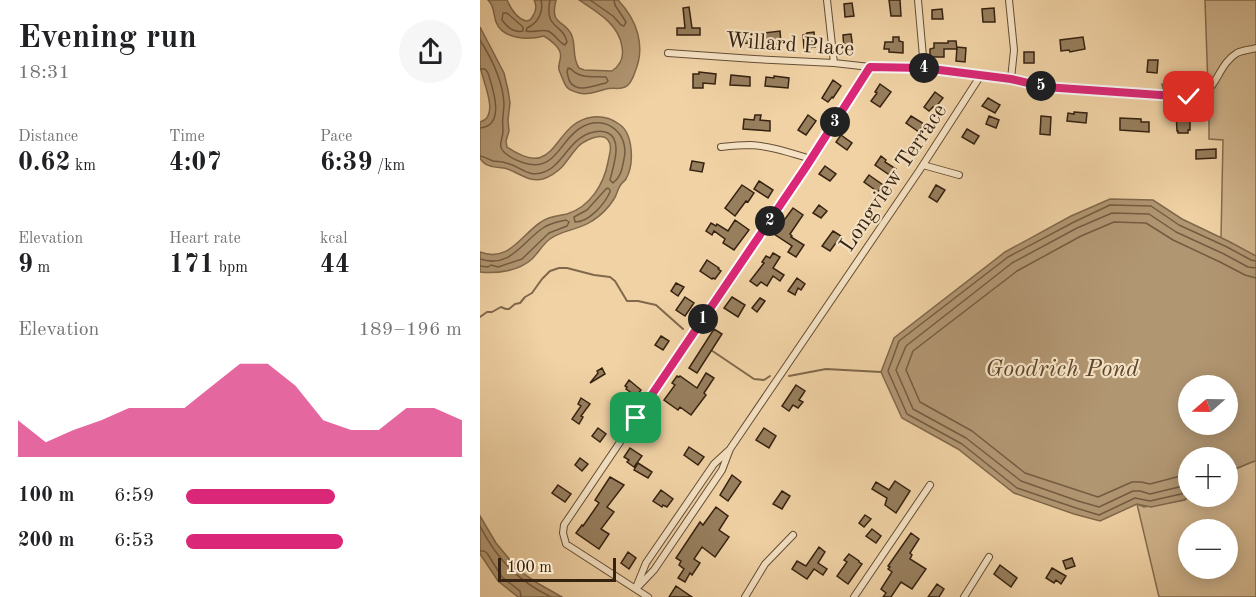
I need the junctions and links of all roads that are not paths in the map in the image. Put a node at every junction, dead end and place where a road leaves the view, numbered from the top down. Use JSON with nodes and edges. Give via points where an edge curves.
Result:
{"nodes":[{"id":1,"x":827,"y":0,"type":"edge"},
{"id":2,"x":918,"y":0,"type":"edge"},
{"id":3,"x":1009,"y":0,"type":"edge"},
{"id":4,"x":1256,"y":48,"type":"edge"},
{"id":5,"x":668,"y":53,"type":"dead end"},
{"id":6,"x":834,"y":63,"type":"junction"},
{"id":7,"x":870,"y":67,"type":"junction"},
{"id":8,"x":924,"y":68,"type":"junction"},
{"id":9,"x":981,"y":75,"type":"junction"},
{"id":10,"x":1011,"y":79,"type":"junction"},
{"id":11,"x":721,"y":147,"type":"dead end"},
{"id":12,"x":811,"y":159,"type":"junction"},
{"id":13,"x":922,"y":165,"type":"junction"},
{"id":14,"x":958,"y":175,"type":"dead end"},
{"id":15,"x":730,"y":449,"type":"junction"},
{"id":16,"x":930,"y":485,"type":"dead end"},
{"id":17,"x":793,"y":535,"type":"dead end"},
{"id":18,"x":989,"y":557,"type":"dead end"},
{"id":19,"x":636,"y":589,"type":"junction"},
{"id":20,"x":648,"y":597,"type":"edge"},
{"id":21,"x":745,"y":597,"type":"edge"},
{"id":22,"x":854,"y":597,"type":"edge"},
{"id":23,"x":964,"y":597,"type":"edge"}],
"edges":[{"from":1,"to":6,"type":"street"},
{"from":2,"to":8,"type":"street"},
{"from":3,"to":10,"type":"street","via":[[1014,50]]},
{"from":4,"to":10,"type":"street","via":[[1236,54],[1211,87],[1197,98],[1045,87]]},
{"from":5,"to":6,"type":"street","name":"Willard Place"},
{"from":6,"to":7,"type":"street","name":"Willard Place"},
{"from":7,"to":8,"type":"street","name":"Willard Place"},
{"from":7,"to":12,"type":"street"},
{"from":8,"to":9,"type":"street","name":"Willard Place"},
{"from":9,"to":10,"type":"street"},
{"from":9,"to":13,"type":"street","name":"Longview Terrace"},
{"from":11,"to":12,"type":"street","via":[[750,145]]},
{"from":12,"to":19,"type":"street","via":[[563,527],[566,544]]},
{"from":13,"to":14,"type":"street"},
{"from":13,"to":15,"type":"street","name":"Longview Terrace"},
{"from":15,"to":19,"type":"street","name":"Longview Terrace","via":[[722,470],[654,570]]},
{"from":15,"to":19,"type":"street","name":"Longview Terrace","via":[[714,464],[646,563]]},
{"from":16,"to":22,"type":"street"},
{"from":17,"to":21,"type":"street","via":[[765,564]]},
{"from":18,"to":23,"type":"street"},
{"from":19,"to":20,"type":"street"}]}
